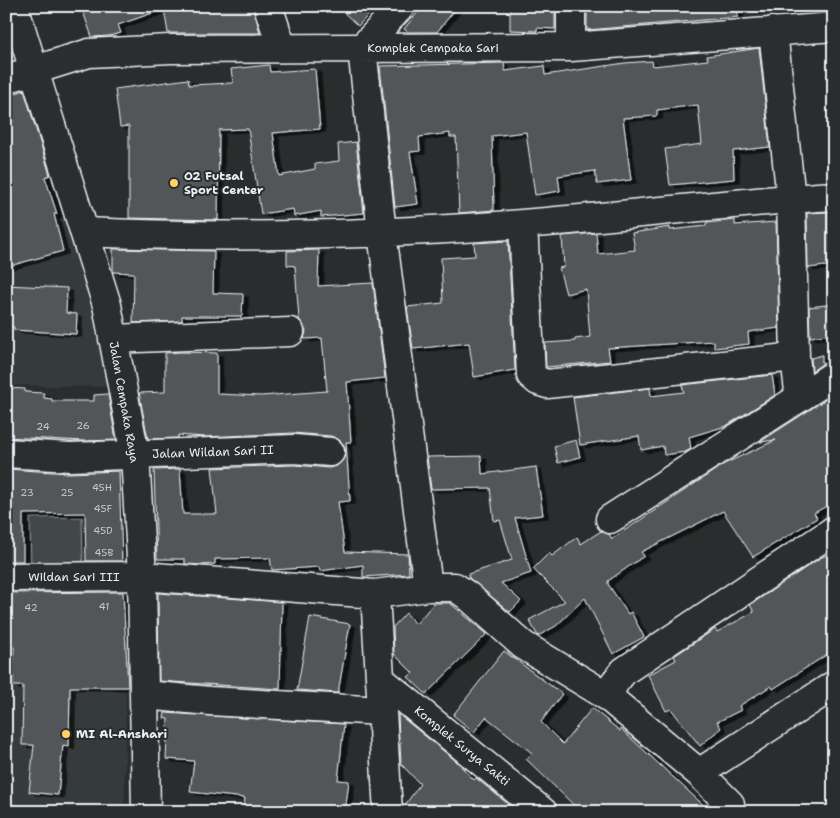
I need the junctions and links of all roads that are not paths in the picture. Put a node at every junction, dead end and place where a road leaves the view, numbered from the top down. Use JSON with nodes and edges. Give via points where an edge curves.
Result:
{"nodes":[{"id":1,"x":14,"y":6,"type":"edge"},
{"id":2,"x":268,"y":6,"type":"edge"},
{"id":3,"x":401,"y":6,"type":"edge"},
{"id":4,"x":571,"y":6,"type":"edge"},
{"id":5,"x":834,"y":27,"type":"edge"},
{"id":6,"x":773,"y":31,"type":"junction"},
{"id":7,"x":571,"y":47,"type":"junction"},
{"id":8,"x":282,"y":48,"type":"junction"},
{"id":9,"x":362,"y":48,"type":"junction"},
{"id":10,"x":35,"y":70,"type":"junction"},
{"id":11,"x":6,"y":79,"type":"edge"},
{"id":12,"x":834,"y":196,"type":"edge"},
{"id":13,"x":791,"y":199,"type":"junction"},
{"id":14,"x":523,"y":224,"type":"junction"},
{"id":15,"x":85,"y":232,"type":"junction"},
{"id":16,"x":382,"y":233,"type":"junction"},
{"id":17,"x":290,"y":332,"type":"dead end"},
{"id":18,"x":114,"y":339,"type":"junction"},
{"id":19,"x":795,"y":357,"type":"junction"},
{"id":20,"x":834,"y":374,"type":"edge"},
{"id":21,"x":796,"y":400,"type":"junction"},
{"id":22,"x":330,"y":452,"type":"dead end"},
{"id":23,"x":6,"y":453,"type":"edge"},
{"id":24,"x":135,"y":455,"type":"junction"},
{"id":25,"x":610,"y":519,"type":"dead end"},
{"id":26,"x":834,"y":530,"type":"edge"},
{"id":27,"x":142,"y":576,"type":"junction"},
{"id":28,"x":6,"y":577,"type":"edge"},
{"id":29,"x":428,"y":587,"type":"junction"},
{"id":30,"x":375,"y":594,"type":"junction"},
{"id":31,"x":380,"y":679,"type":"junction"},
{"id":32,"x":834,"y":685,"type":"edge"},
{"id":33,"x":144,"y":695,"type":"junction"},
{"id":34,"x":608,"y":696,"type":"junction"},
{"id":35,"x":382,"y":712,"type":"junction"},
{"id":36,"x":699,"y":773,"type":"junction"},
{"id":37,"x":730,"y":804,"type":"dead end"},
{"id":38,"x":146,"y":812,"type":"edge"},
{"id":39,"x":388,"y":812,"type":"edge"},
{"id":40,"x":543,"y":812,"type":"edge"}],
"edges":[{"from":1,"to":10,"type":"street","name":"Jalan Cempaka Raya"},
{"from":2,"to":8,"type":"street"},
{"from":3,"to":9,"type":"street"},
{"from":4,"to":7,"type":"street"},
{"from":5,"to":6,"type":"street","name":"Komplek Cempaka Sari"},
{"from":6,"to":7,"type":"street","name":"Komplek Cempaka Sari"},
{"from":6,"to":13,"type":"street"},
{"from":7,"to":9,"type":"street","name":"Komplek Cempaka Sari"},
{"from":8,"to":9,"type":"street","name":"Komplek Cempaka Sari"},
{"from":8,"to":10,"type":"street","name":"Komplek Cempaka Sari","via":[[89,53]]},
{"from":9,"to":16,"type":"street"},
{"from":10,"to":11,"type":"street","name":"Komplek Cempaka Sari"},
{"from":10,"to":15,"type":"street","name":"Jalan Cempaka Raya"},
{"from":12,"to":13,"type":"street"},
{"from":13,"to":14,"type":"street"},
{"from":13,"to":19,"type":"street"},
{"from":14,"to":16,"type":"street"},
{"from":14,"to":19,"type":"street","via":[[531,375],[538,381],[547,384]]},
{"from":15,"to":16,"type":"street","via":[[179,236]]},
{"from":15,"to":18,"type":"street","name":"Jalan Cempaka Raya"},
{"from":16,"to":29,"type":"street"},
{"from":17,"to":18,"type":"street"},
{"from":18,"to":24,"type":"street","name":"Jalan Cempaka Raya"},
{"from":19,"to":21,"type":"street","via":[[799,391]]},
{"from":20,"to":21,"type":"street"},
{"from":21,"to":25,"type":"street"},
{"from":22,"to":24,"type":"street","name":"Jalan Wildan Sari II","via":[[294,449]]},
{"from":23,"to":24,"type":"street","name":"Jalan Wildan Sari II","via":[[70,457]]},
{"from":24,"to":27,"type":"street","name":"Jalan Cempaka Raya"},
{"from":26,"to":34,"type":"street","via":[[624,671]]},
{"from":27,"to":28,"type":"street","name":"Wildan Sari III"},
{"from":27,"to":30,"type":"street","name":"Wildan Sari III"},
{"from":27,"to":33,"type":"street","name":"Jalan Cempaka Raya"},
{"from":29,"to":30,"type":"street","name":"Wildan Sari III"},
{"from":29,"to":34,"type":"street","name":"Wildan Sari III","via":[[455,587],[523,645]]},
{"from":30,"to":31,"type":"street"},
{"from":31,"to":35,"type":"street"},
{"from":31,"to":40,"type":"street","name":"Komplek Surya Sakti"},
{"from":32,"to":36,"type":"street"},
{"from":33,"to":35,"type":"street"},
{"from":33,"to":38,"type":"street","name":"Jalan Cempaka Raya"},
{"from":34,"to":36,"type":"street","name":"Wildan Sari III"},
{"from":35,"to":39,"type":"street"},
{"from":36,"to":37,"type":"street","name":"Wildan Sari III"}]}
